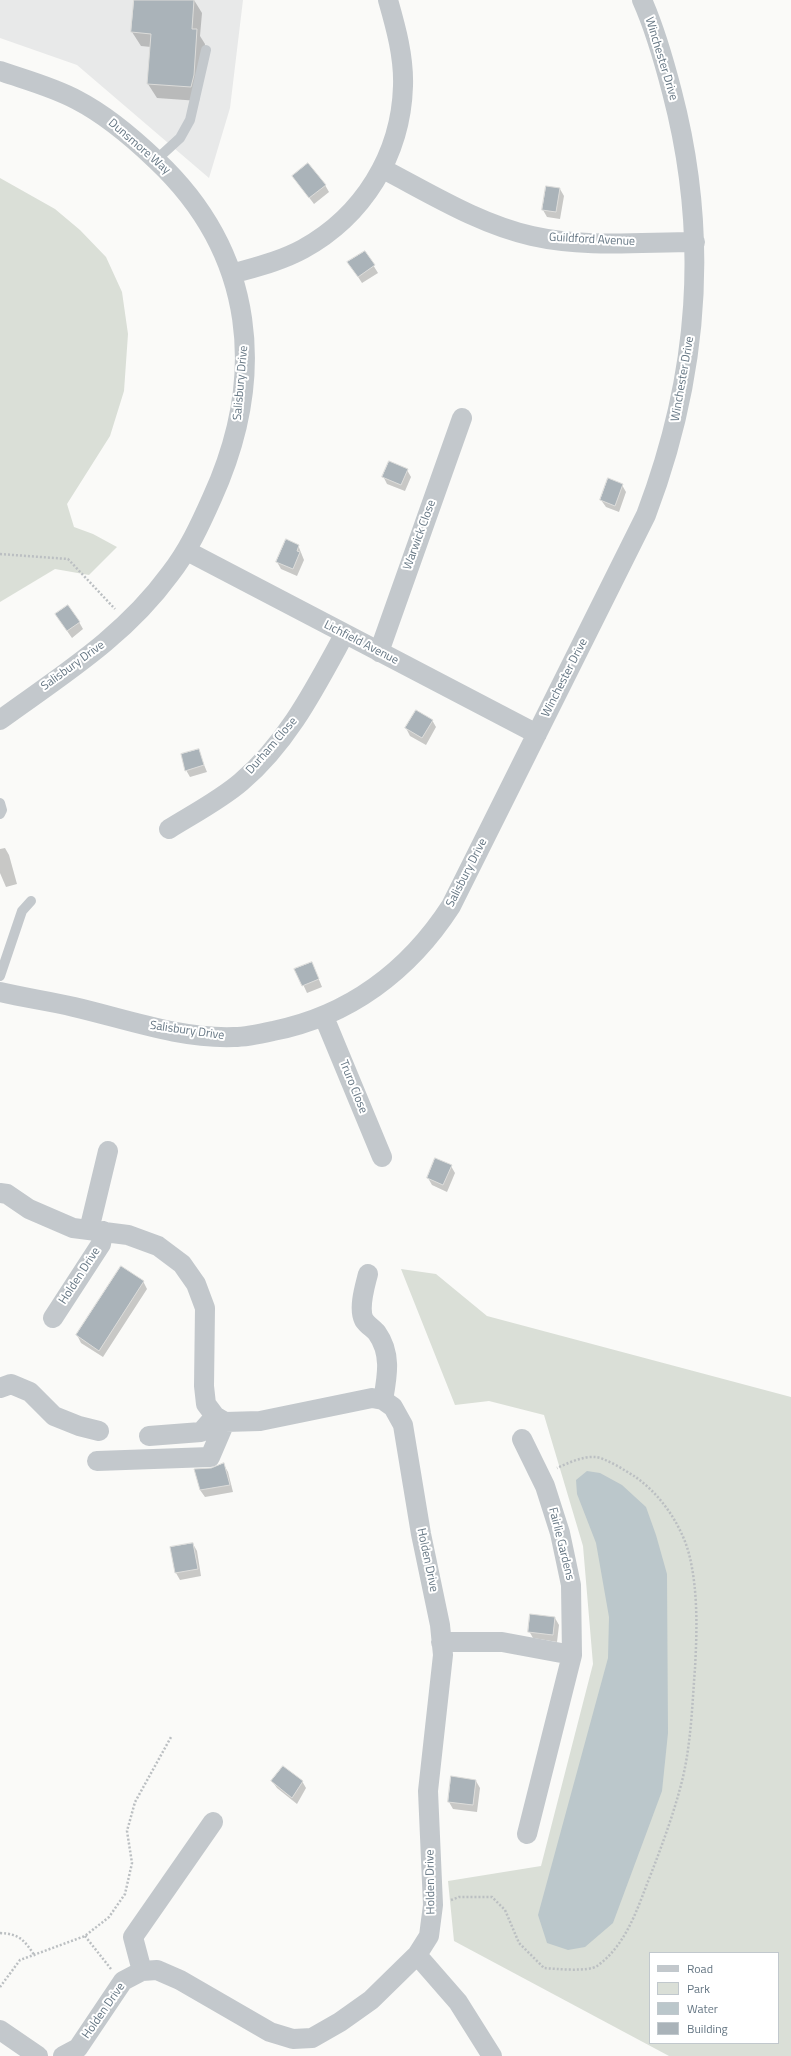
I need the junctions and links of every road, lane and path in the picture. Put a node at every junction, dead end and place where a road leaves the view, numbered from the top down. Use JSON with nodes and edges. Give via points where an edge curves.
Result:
{"nodes":[{"id":1,"x":388,"y":0,"type":"edge"},
{"id":2,"x":642,"y":0,"type":"edge"},
{"id":3,"x":206,"y":50,"type":"dead end"},
{"id":4,"x":0,"y":71,"type":"edge"},
{"id":5,"x":156,"y":160,"type":"junction"},
{"id":6,"x":383,"y":169,"type":"junction"},
{"id":7,"x":695,"y":242,"type":"junction"},
{"id":8,"x":232,"y":274,"type":"junction"},
{"id":9,"x":462,"y":418,"type":"dead end"},
{"id":10,"x":187,"y":551,"type":"junction"},
{"id":11,"x":0,"y":554,"type":"edge"},
{"id":12,"x":128,"y":623,"type":"junction"},
{"id":13,"x":344,"y":635,"type":"junction"},
{"id":14,"x":379,"y":652,"type":"junction"},
{"id":15,"x":0,"y":720,"type":"edge"},
{"id":16,"x":537,"y":734,"type":"junction"},
{"id":17,"x":0,"y":803,"type":"edge"},
{"id":18,"x":0,"y":814,"type":"edge"},
{"id":19,"x":169,"y":829,"type":"dead end"},
{"id":20,"x":31,"y":900,"type":"dead end"},
{"id":21,"x":0,"y":976,"type":"edge"},
{"id":22,"x":0,"y":992,"type":"edge"},
{"id":23,"x":324,"y":1017,"type":"junction"},
{"id":24,"x":108,"y":1151,"type":"dead end"},
{"id":25,"x":382,"y":1157,"type":"dead end"},
{"id":26,"x":0,"y":1193,"type":"edge"},
{"id":27,"x":96,"y":1231,"type":"junction"},
{"id":28,"x":368,"y":1274,"type":"dead end"},
{"id":29,"x":53,"y":1318,"type":"dead end"},
{"id":30,"x":0,"y":1388,"type":"edge"},
{"id":31,"x":383,"y":1400,"type":"junction"},
{"id":32,"x":220,"y":1419,"type":"junction"},
{"id":33,"x":99,"y":1431,"type":"dead end"},
{"id":34,"x":149,"y":1436,"type":"dead end"},
{"id":35,"x":522,"y":1440,"type":"dead end"},
{"id":36,"x":97,"y":1461,"type":"dead end"},
{"id":37,"x":540,"y":1476,"type":"junction"},
{"id":38,"x":442,"y":1642,"type":"junction"},
{"id":39,"x":572,"y":1655,"type":"junction"},
{"id":40,"x":171,"y":1737,"type":"dead end"},
{"id":41,"x":213,"y":1822,"type":"dead end"},
{"id":42,"x":527,"y":1834,"type":"dead end"},
{"id":43,"x":433,"y":1905,"type":"junction"},
{"id":44,"x":0,"y":1933,"type":"edge"},
{"id":45,"x":85,"y":1936,"type":"junction"},
{"id":46,"x":417,"y":1955,"type":"junction"},
{"id":47,"x":35,"y":1956,"type":"junction"},
{"id":48,"x":142,"y":1971,"type":"junction"},
{"id":49,"x":123,"y":1981,"type":"junction"},
{"id":50,"x":0,"y":1987,"type":"edge"},
{"id":51,"x":0,"y":2030,"type":"edge"},
{"id":52,"x":304,"y":2047,"type":"edge"},
{"id":53,"x":38,"y":2056,"type":"edge"},
{"id":54,"x":63,"y":2056,"type":"edge"},
{"id":55,"x":492,"y":2056,"type":"edge"}],
"edges":[{"from":1,"to":6,"type":"street","via":[[398,34],[403,85],[402,109]]},
{"from":2,"to":7,"type":"street","name":"Winchester Drive","via":[[659,46],[682,130]]},
{"from":3,"to":5,"type":"lane","via":[[190,120],[180,138]]},
{"from":4,"to":5,"type":"street","name":"Dunsmore Way","via":[[78,100],[128,135]]},
{"from":5,"to":8,"type":"street","name":"Dunsmore Way","via":[[172,175],[201,212]]},
{"from":6,"to":7,"type":"street","name":"Guildford Avenue","via":[[485,221],[531,236],[575,242]]},
{"from":6,"to":8,"type":"street","via":[[358,206],[328,233],[303,249],[282,258]]},
{"from":7,"to":16,"type":"street","name":"Winchester Drive","via":[[688,360],[678,418],[669,448],[646,515]]},
{"from":8,"to":10,"type":"street","name":"Salisbury Drive","via":[[244,324],[245,347],[238,422],[223,472]]},
{"from":9,"to":14,"type":"street","name":"Warwick Close"},
{"from":10,"to":12,"type":"street","name":"Salisbury Drive"},
{"from":10,"to":13,"type":"street","name":"Lichfield Avenue"},
{"from":11,"to":12,"type":"path","via":[[68,559]]},
{"from":12,"to":15,"type":"street","name":"Salisbury Drive","via":[[101,647]]},
{"from":13,"to":14,"type":"street","name":"Lichfield Avenue"},
{"from":13,"to":19,"type":"street","name":"Durham Close","via":[[304,708],[266,758],[240,783]]},
{"from":14,"to":16,"type":"street","name":"Lichfield Avenue"},
{"from":16,"to":23,"type":"street","name":"Salisbury Drive","via":[[451,906],[428,940],[376,987]]},
{"from":17,"to":18,"type":"lane"},
{"from":20,"to":21,"type":"lane","via":[[22,911]]},
{"from":22,"to":23,"type":"street","name":"Salisbury Drive","via":[[144,1025],[208,1036],[235,1037],[262,1033],[305,1024]]},
{"from":23,"to":25,"type":"street","name":"Truro Close"},
{"from":24,"to":27,"type":"street","name":"Holden Drive"},
{"from":26,"to":27,"type":"street","name":"Holden Drive","via":[[7,1194],[29,1209],[73,1228]]},
{"from":27,"to":29,"type":"street","name":"Holden Drive","via":[[101,1244]]},
{"from":27,"to":32,"type":"street","name":"Holden Drive","via":[[128,1234],[158,1246],[182,1264],[196,1284],[205,1308],[206,1404]]},
{"from":28,"to":31,"type":"street","via":[[362,1306],[364,1320],[377,1333],[385,1350],[388,1369]]},
{"from":30,"to":33,"type":"street","via":[[10,1384],[30,1392],[54,1416]]},
{"from":31,"to":32,"type":"street","via":[[372,1398],[260,1421]]},
{"from":31,"to":38,"type":"street","name":"Holden Drive","via":[[399,1415],[403,1425]]},
{"from":32,"to":34,"type":"street","via":[[201,1432]]},
{"from":32,"to":36,"type":"street","via":[[210,1457]]},
{"from":35,"to":37,"type":"street","name":"Fairlie Gardens"},
{"from":37,"to":39,"type":"street","name":"Fairlie Gardens","via":[[560,1533],[571,1585]]},
{"from":37,"to":43,"type":"path","via":[[572,1462],[596,1456],[646,1484],[677,1523],[690,1556],[696,1617],[690,1732],[681,1784],[664,1841],[637,1909],[619,1945],[596,1967],[544,1968],[519,1943],[505,1910],[492,1897],[459,1897]]},
{"from":38,"to":39,"type":"street","via":[[502,1642]]},
{"from":38,"to":43,"type":"street","name":"Holden Drive","via":[[428,1791]]},
{"from":39,"to":42,"type":"street","name":"Fairlie Gardens"},
{"from":40,"to":45,"type":"path","via":[[135,1802],[127,1831],[132,1863],[125,1894],[109,1917]]},
{"from":41,"to":48,"type":"street","via":[[133,1936]]},
{"from":43,"to":46,"type":"street","name":"Holden Drive","via":[[429,1936]]},
{"from":44,"to":47,"type":"path","via":[[14,1934]]},
{"from":45,"to":47,"type":"path"},
{"from":45,"to":49,"type":"path"},
{"from":46,"to":52,"type":"street","name":"Holden Drive","via":[[371,2000],[312,2038]]},
{"from":46,"to":55,"type":"street","via":[[458,2002]]},
{"from":47,"to":50,"type":"path","via":[[20,1960]]},
{"from":48,"to":49,"type":"street","name":"Holden Drive"},
{"from":48,"to":52,"type":"street","name":"Holden Drive","via":[[157,1970],[180,1980],[270,2032],[293,2039]]},
{"from":49,"to":54,"type":"street","name":"Holden Drive","via":[[78,2048]]},
{"from":51,"to":53,"type":"street"}]}
